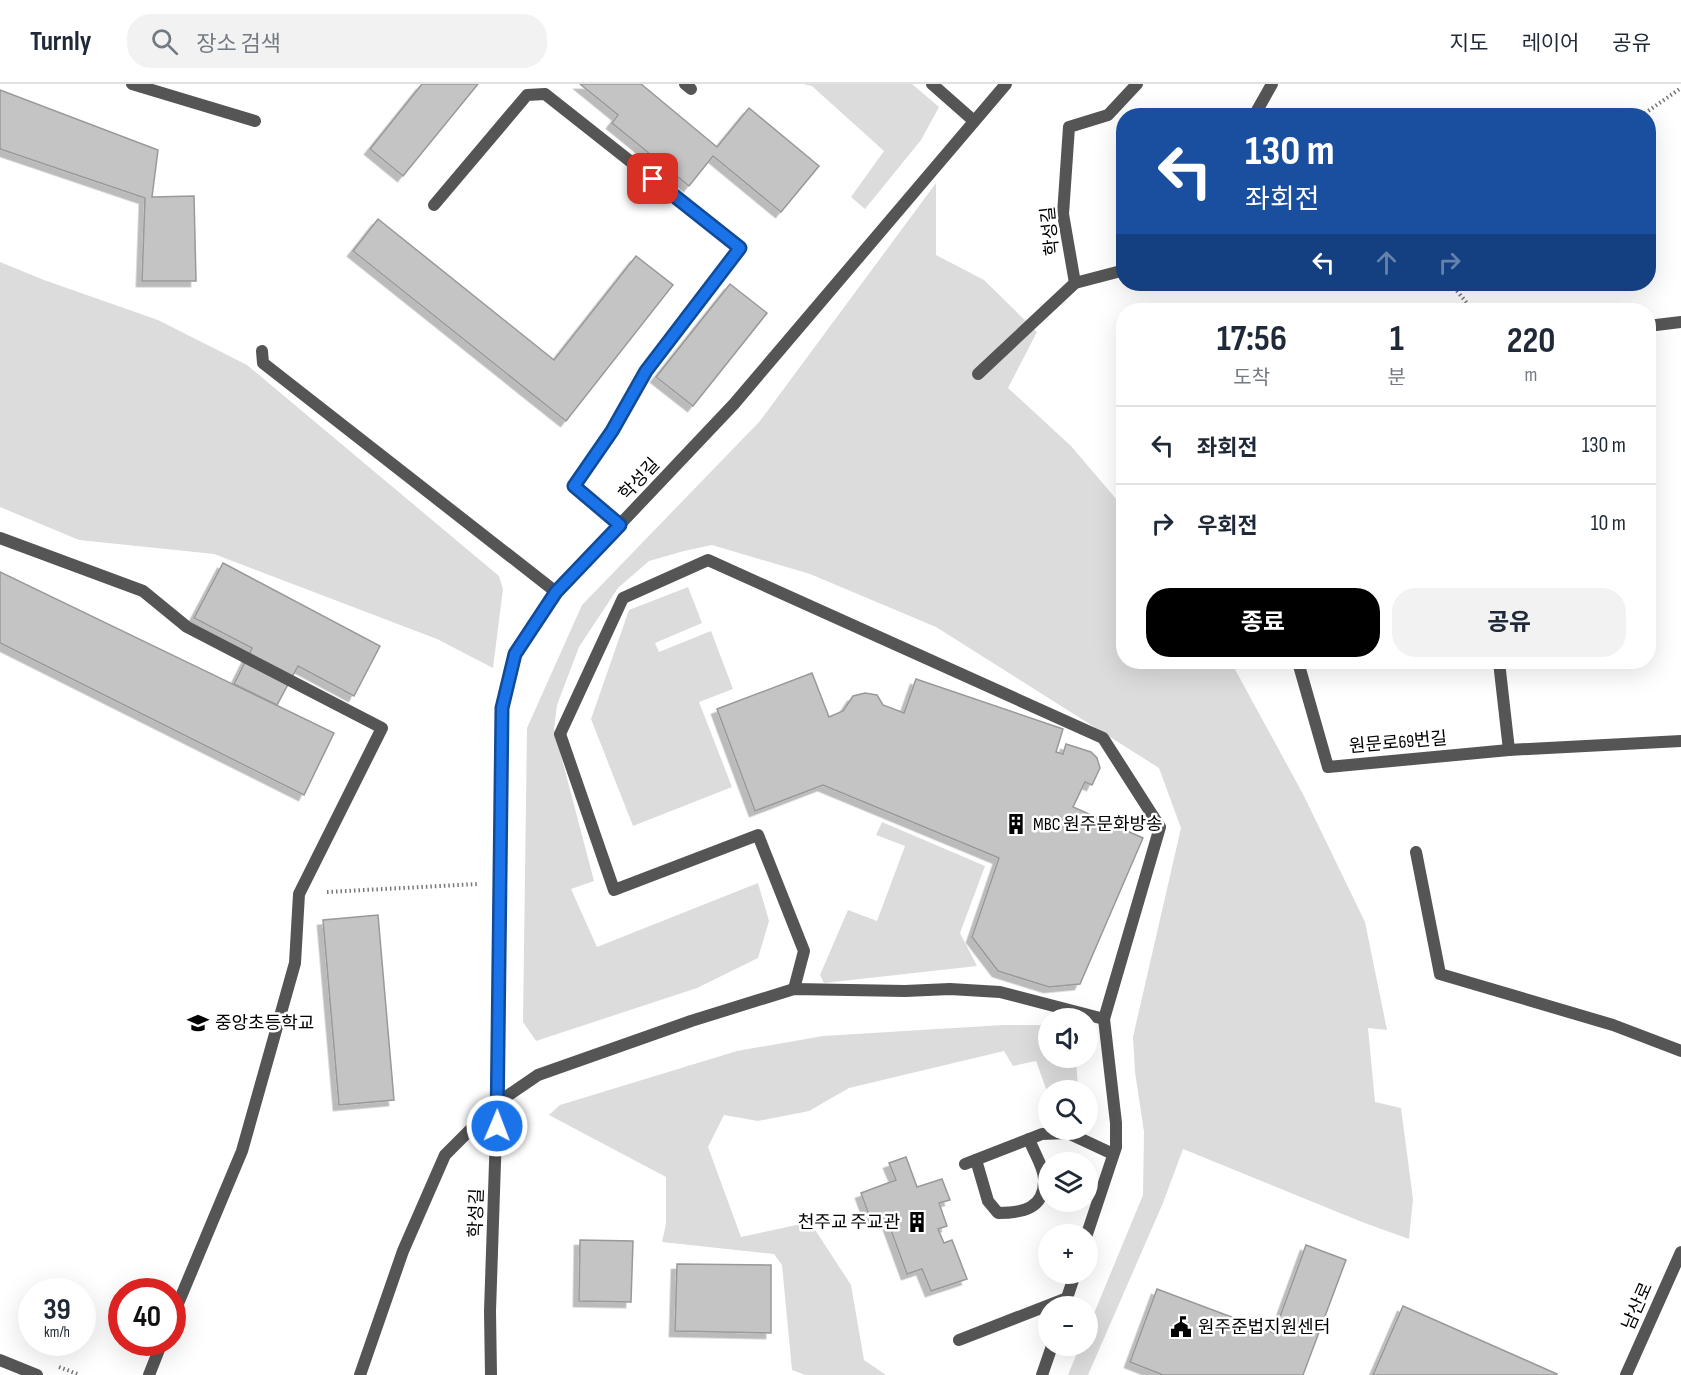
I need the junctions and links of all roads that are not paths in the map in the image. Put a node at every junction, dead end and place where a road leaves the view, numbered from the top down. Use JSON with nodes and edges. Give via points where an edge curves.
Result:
{"nodes":[{"id":1,"x":132,"y":84,"type":"edge"},
{"id":2,"x":932,"y":84,"type":"edge"},
{"id":3,"x":1006,"y":84,"type":"edge"},
{"id":4,"x":1137,"y":84,"type":"edge"},
{"id":5,"x":1272,"y":84,"type":"edge"},
{"id":6,"x":536,"y":89,"type":"edge"},
{"id":7,"x":1258,"y":108,"type":"edge"},
{"id":8,"x":255,"y":121,"type":"dead end"},
{"id":9,"x":974,"y":121,"type":"junction"},
{"id":10,"x":434,"y":206,"type":"dead end"},
{"id":11,"x":1116,"y":270,"type":"edge"},
{"id":12,"x":1075,"y":283,"type":"junction"},
{"id":13,"x":1681,"y":322,"type":"edge"},
{"id":14,"x":1656,"y":325,"type":"edge"},
{"id":15,"x":262,"y":351,"type":"dead end"},
{"id":16,"x":978,"y":375,"type":"dead end"},
{"id":17,"x":620,"y":525,"type":"junction"},
{"id":18,"x":0,"y":538,"type":"edge"},
{"id":19,"x":556,"y":592,"type":"junction"},
{"id":20,"x":1300,"y":669,"type":"edge"},
{"id":21,"x":1500,"y":669,"type":"edge"},
{"id":22,"x":1681,"y":741,"type":"edge"},
{"id":23,"x":1509,"y":750,"type":"junction"},
{"id":24,"x":1416,"y":852,"type":"dead end"},
{"id":25,"x":794,"y":989,"type":"junction"},
{"id":26,"x":1104,"y":1019,"type":"junction"},
{"id":27,"x":1681,"y":1051,"type":"edge"},
{"id":28,"x":497,"y":1103,"type":"junction"},
{"id":29,"x":1029,"y":1139,"type":"junction"},
{"id":30,"x":1113,"y":1154,"type":"junction"},
{"id":31,"x":1091,"y":1224,"type":"edge"},
{"id":32,"x":1681,"y":1252,"type":"edge"},
{"id":33,"x":186,"y":1285,"type":"edge"},
{"id":34,"x":1038,"y":1312,"type":"edge"},
{"id":35,"x":960,"y":1340,"type":"dead end"},
{"id":36,"x":156,"y":1356,"type":"edge"},
{"id":37,"x":1049,"y":1356,"type":"edge"},
{"id":38,"x":0,"y":1360,"type":"edge"},
{"id":39,"x":37,"y":1375,"type":"edge"},
{"id":40,"x":149,"y":1375,"type":"edge"},
{"id":41,"x":360,"y":1375,"type":"edge"},
{"id":42,"x":491,"y":1375,"type":"edge"},
{"id":43,"x":1042,"y":1375,"type":"edge"},
{"id":44,"x":1626,"y":1375,"type":"edge"}],
"edges":[{"from":1,"to":8,"type":"street"},
{"from":2,"to":9,"type":"street"},
{"from":3,"to":9,"type":"street","name":"학성길"},
{"from":4,"to":12,"type":"street","name":"학성길","via":[[1108,115],[1068,127],[1063,214]]},
{"from":5,"to":7,"type":"street"},
{"from":6,"to":10,"type":"street"},
{"from":6,"to":17,"type":"street","via":[[740,248],[646,371],[612,431],[574,486]]},
{"from":9,"to":17,"type":"street","name":"학성길","via":[[734,404]]},
{"from":11,"to":12,"type":"street"},
{"from":12,"to":16,"type":"street"},
{"from":13,"to":14,"type":"street"},
{"from":15,"to":19,"type":"street","via":[[263,363]]},
{"from":17,"to":19,"type":"street","name":"학성길"},
{"from":18,"to":33,"type":"street","via":[[142,591],[186,627],[382,728],[299,894],[295,963],[242,1152]]},
{"from":19,"to":28,"type":"street","name":"학성길","via":[[515,654],[502,708]]},
{"from":20,"to":23,"type":"street","name":"원문로69번길","via":[[1328,767]]},
{"from":21,"to":23,"type":"street"},
{"from":22,"to":23,"type":"street","name":"원문로69번길"},
{"from":24,"to":27,"type":"street","via":[[1440,974],[1613,1025]]},
{"from":25,"to":26,"type":"street","via":[[1000,992]]},
{"from":25,"to":26,"type":"street","via":[[804,951],[758,835],[614,890],[560,734],[623,598],[708,560],[1103,738],[1160,827]]},
{"from":25,"to":28,"type":"street","via":[[691,1020],[538,1075]]},
{"from":26,"to":30,"type":"street","via":[[1116,1123]]},
{"from":28,"to":41,"type":"street","via":[[445,1155],[404,1251]]},
{"from":28,"to":42,"type":"street","name":"학성길"},
{"from":29,"to":29,"type":"street","via":[[971,1162],[988,1201],[998,1213],[1029,1210],[1041,1197],[1044,1178]]},
{"from":29,"to":30,"type":"street","via":[[1068,1133]]},
{"from":30,"to":31,"type":"street"},
{"from":32,"to":44,"type":"street","name":"남산로"},
{"from":34,"to":35,"type":"street"},
{"from":36,"to":40,"type":"street"},
{"from":37,"to":43,"type":"street"},
{"from":38,"to":39,"type":"street"}]}
